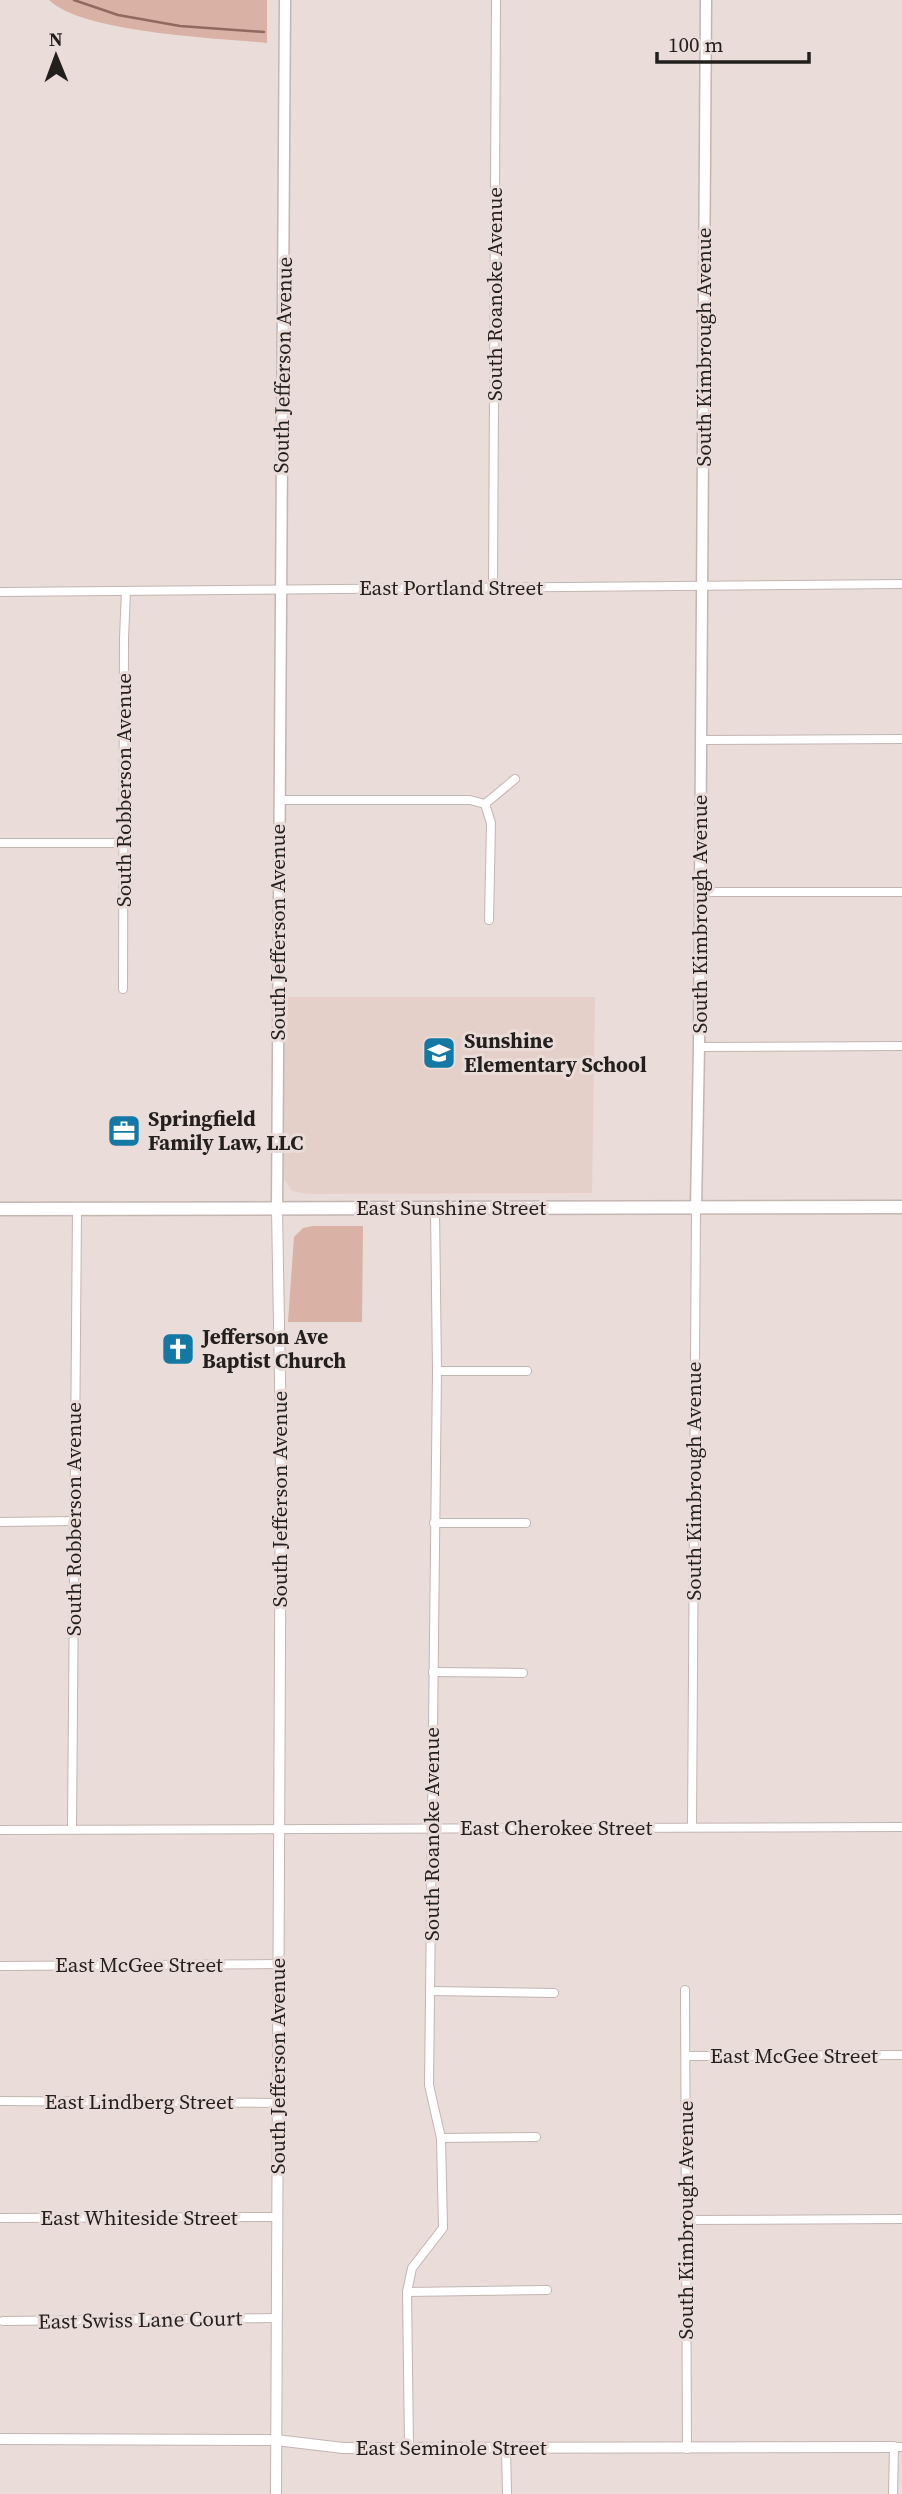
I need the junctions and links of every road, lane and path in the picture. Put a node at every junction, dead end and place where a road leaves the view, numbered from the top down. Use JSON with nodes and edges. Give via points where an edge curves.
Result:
{"nodes":[{"id":1,"x":285,"y":0,"type":"edge"},
{"id":2,"x":496,"y":0,"type":"edge"},
{"id":3,"x":706,"y":0,"type":"edge"},
{"id":4,"x":902,"y":584,"type":"edge"},
{"id":5,"x":702,"y":586,"type":"junction"},
{"id":6,"x":493,"y":588,"type":"junction"},
{"id":7,"x":281,"y":589,"type":"junction"},
{"id":8,"x":126,"y":591,"type":"junction"},
{"id":9,"x":0,"y":592,"type":"edge"},
{"id":10,"x":902,"y":739,"type":"edge"},
{"id":11,"x":701,"y":740,"type":"junction"},
{"id":12,"x":515,"y":779,"type":"dead end"},
{"id":13,"x":279,"y":800,"type":"junction"},
{"id":14,"x":485,"y":804,"type":"junction"},
{"id":15,"x":0,"y":843,"type":"edge"},
{"id":16,"x":125,"y":843,"type":"junction"},
{"id":17,"x":700,"y":892,"type":"junction"},
{"id":18,"x":902,"y":892,"type":"edge"},
{"id":19,"x":489,"y":920,"type":"dead end"},
{"id":20,"x":122,"y":989,"type":"dead end"},
{"id":21,"x":902,"y":1046,"type":"edge"},
{"id":22,"x":699,"y":1047,"type":"junction"},
{"id":23,"x":902,"y":1207,"type":"edge"},
{"id":24,"x":696,"y":1208,"type":"junction"},
{"id":25,"x":0,"y":1209,"type":"edge"},
{"id":26,"x":277,"y":1209,"type":"junction"},
{"id":27,"x":435,"y":1209,"type":"junction"},
{"id":28,"x":77,"y":1210,"type":"junction"},
{"id":29,"x":437,"y":1371,"type":"junction"},
{"id":30,"x":527,"y":1371,"type":"dead end"},
{"id":31,"x":74,"y":1521,"type":"junction"},
{"id":32,"x":0,"y":1522,"type":"edge"},
{"id":33,"x":434,"y":1523,"type":"junction"},
{"id":34,"x":526,"y":1524,"type":"dead end"},
{"id":35,"x":433,"y":1672,"type":"junction"},
{"id":36,"x":523,"y":1673,"type":"dead end"},
{"id":37,"x":902,"y":1827,"type":"edge"},
{"id":38,"x":433,"y":1828,"type":"junction"},
{"id":39,"x":692,"y":1828,"type":"junction"},
{"id":40,"x":72,"y":1829,"type":"junction"},
{"id":41,"x":278,"y":1829,"type":"junction"},
{"id":42,"x":0,"y":1830,"type":"edge"},
{"id":43,"x":278,"y":1964,"type":"junction"},
{"id":44,"x":0,"y":1966,"type":"edge"},
{"id":45,"x":685,"y":1990,"type":"dead end"},
{"id":46,"x":431,"y":1991,"type":"junction"},
{"id":47,"x":554,"y":1993,"type":"dead end"},
{"id":48,"x":902,"y":2055,"type":"edge"},
{"id":49,"x":686,"y":2056,"type":"junction"},
{"id":50,"x":0,"y":2101,"type":"edge"},
{"id":51,"x":278,"y":2102,"type":"junction"},
{"id":52,"x":536,"y":2137,"type":"dead end"},
{"id":53,"x":441,"y":2138,"type":"junction"},
{"id":54,"x":277,"y":2217,"type":"junction"},
{"id":55,"x":0,"y":2218,"type":"edge"},
{"id":56,"x":902,"y":2219,"type":"edge"},
{"id":57,"x":685,"y":2220,"type":"junction"},
{"id":58,"x":547,"y":2290,"type":"dead end"},
{"id":59,"x":407,"y":2292,"type":"junction"},
{"id":60,"x":277,"y":2318,"type":"junction"},
{"id":61,"x":3,"y":2321,"type":"dead end"},
{"id":62,"x":0,"y":2439,"type":"edge"},
{"id":63,"x":276,"y":2440,"type":"junction"},
{"id":64,"x":410,"y":2446,"type":"junction"},
{"id":65,"x":898,"y":2447,"type":"edge"},
{"id":66,"x":506,"y":2448,"type":"junction"},
{"id":67,"x":687,"y":2449,"type":"junction"},
{"id":68,"x":276,"y":2494,"type":"edge"},
{"id":69,"x":507,"y":2494,"type":"edge"},
{"id":70,"x":893,"y":2494,"type":"edge"}],
"edges":[{"from":1,"to":7,"type":"main road","name":"South Jefferson Avenue"},
{"from":2,"to":6,"type":"street","name":"South Roanoke Avenue"},
{"from":3,"to":5,"type":"main road","name":"South Kimbrough Avenue"},
{"from":4,"to":5,"type":"street","name":"East Portland Street"},
{"from":5,"to":6,"type":"street","name":"East Portland Street"},
{"from":5,"to":11,"type":"main road","name":"South Kimbrough Avenue"},
{"from":6,"to":7,"type":"street","name":"East Portland Street"},
{"from":7,"to":8,"type":"street","name":"East Portland Street"},
{"from":7,"to":13,"type":"main road","name":"South Jefferson Avenue"},
{"from":8,"to":9,"type":"street","name":"East Portland Street"},
{"from":8,"to":16,"type":"street","name":"South Robberson Avenue"},
{"from":10,"to":11,"type":"street"},
{"from":11,"to":17,"type":"main road","name":"South Kimbrough Avenue"},
{"from":12,"to":14,"type":"street"},
{"from":13,"to":14,"type":"street","via":[[470,800]]},
{"from":13,"to":26,"type":"main road","name":"South Jefferson Avenue"},
{"from":14,"to":19,"type":"street","via":[[491,823]]},
{"from":15,"to":16,"type":"street"},
{"from":16,"to":20,"type":"street","name":"South Robberson Avenue"},
{"from":17,"to":18,"type":"street"},
{"from":17,"to":22,"type":"main road","name":"South Kimbrough Avenue"},
{"from":21,"to":22,"type":"street"},
{"from":22,"to":24,"type":"main road","name":"South Kimbrough Avenue"},
{"from":23,"to":24,"type":"main road","name":"East Sunshine Street"},
{"from":24,"to":27,"type":"main road","name":"East Sunshine Street"},
{"from":24,"to":39,"type":"street","name":"South Kimbrough Avenue"},
{"from":25,"to":28,"type":"main road","name":"East Sunshine Street"},
{"from":26,"to":27,"type":"main road","name":"East Sunshine Street"},
{"from":26,"to":28,"type":"main road","name":"East Sunshine Street"},
{"from":26,"to":41,"type":"street","name":"South Jefferson Avenue","via":[[281,1437]]},
{"from":27,"to":29,"type":"street","name":"South Roanoke Avenue"},
{"from":28,"to":31,"type":"street","name":"South Robberson Avenue"},
{"from":29,"to":30,"type":"street"},
{"from":29,"to":33,"type":"street","name":"South Roanoke Avenue"},
{"from":31,"to":32,"type":"street"},
{"from":31,"to":40,"type":"street","name":"South Robberson Avenue"},
{"from":33,"to":34,"type":"street"},
{"from":33,"to":35,"type":"street","name":"South Roanoke Avenue"},
{"from":35,"to":36,"type":"street"},
{"from":35,"to":38,"type":"street","name":"South Roanoke Avenue"},
{"from":37,"to":39,"type":"street","name":"East Cherokee Street"},
{"from":38,"to":39,"type":"street","name":"East Cherokee Street"},
{"from":38,"to":41,"type":"street","name":"East Cherokee Street"},
{"from":38,"to":46,"type":"street","name":"South Roanoke Avenue"},
{"from":40,"to":41,"type":"street","name":"East Cherokee Street"},
{"from":40,"to":42,"type":"street","name":"East Cherokee Street"},
{"from":41,"to":43,"type":"street","name":"South Jefferson Avenue"},
{"from":43,"to":44,"type":"street","name":"East McGee Street"},
{"from":43,"to":51,"type":"street","name":"South Jefferson Avenue"},
{"from":45,"to":49,"type":"street","name":"South Kimbrough Avenue"},
{"from":46,"to":47,"type":"street"},
{"from":46,"to":53,"type":"street","name":"South Roanoke Avenue","via":[[429,2085]]},
{"from":48,"to":49,"type":"street","name":"East McGee Street"},
{"from":49,"to":57,"type":"street","name":"South Kimbrough Avenue"},
{"from":50,"to":51,"type":"street","name":"East Lindberg Street"},
{"from":51,"to":54,"type":"street","name":"South Jefferson Avenue"},
{"from":52,"to":53,"type":"street"},
{"from":53,"to":59,"type":"street","name":"South Roanoke Avenue","via":[[443,2228],[412,2268]]},
{"from":54,"to":55,"type":"street","name":"East Whiteside Street"},
{"from":54,"to":60,"type":"street","name":"South Jefferson Avenue"},
{"from":56,"to":57,"type":"street"},
{"from":57,"to":67,"type":"street","name":"South Kimbrough Avenue"},
{"from":58,"to":59,"type":"street"},
{"from":59,"to":64,"type":"street","name":"South Roanoke Avenue"},
{"from":60,"to":61,"type":"street","name":"East Swiss Lane Court"},
{"from":60,"to":63,"type":"street","name":"South Jefferson Avenue"},
{"from":62,"to":63,"type":"street","name":"East Seminole Street"},
{"from":63,"to":64,"type":"street","name":"East Seminole Street","via":[[343,2448]]},
{"from":63,"to":68,"type":"street","name":"South Jefferson Avenue"},
{"from":64,"to":66,"type":"street","name":"East Seminole Street"},
{"from":65,"to":67,"type":"street","name":"East Seminole Street"},
{"from":65,"to":70,"type":"street"},
{"from":66,"to":67,"type":"street","name":"East Seminole Street"},
{"from":66,"to":69,"type":"street"}]}
